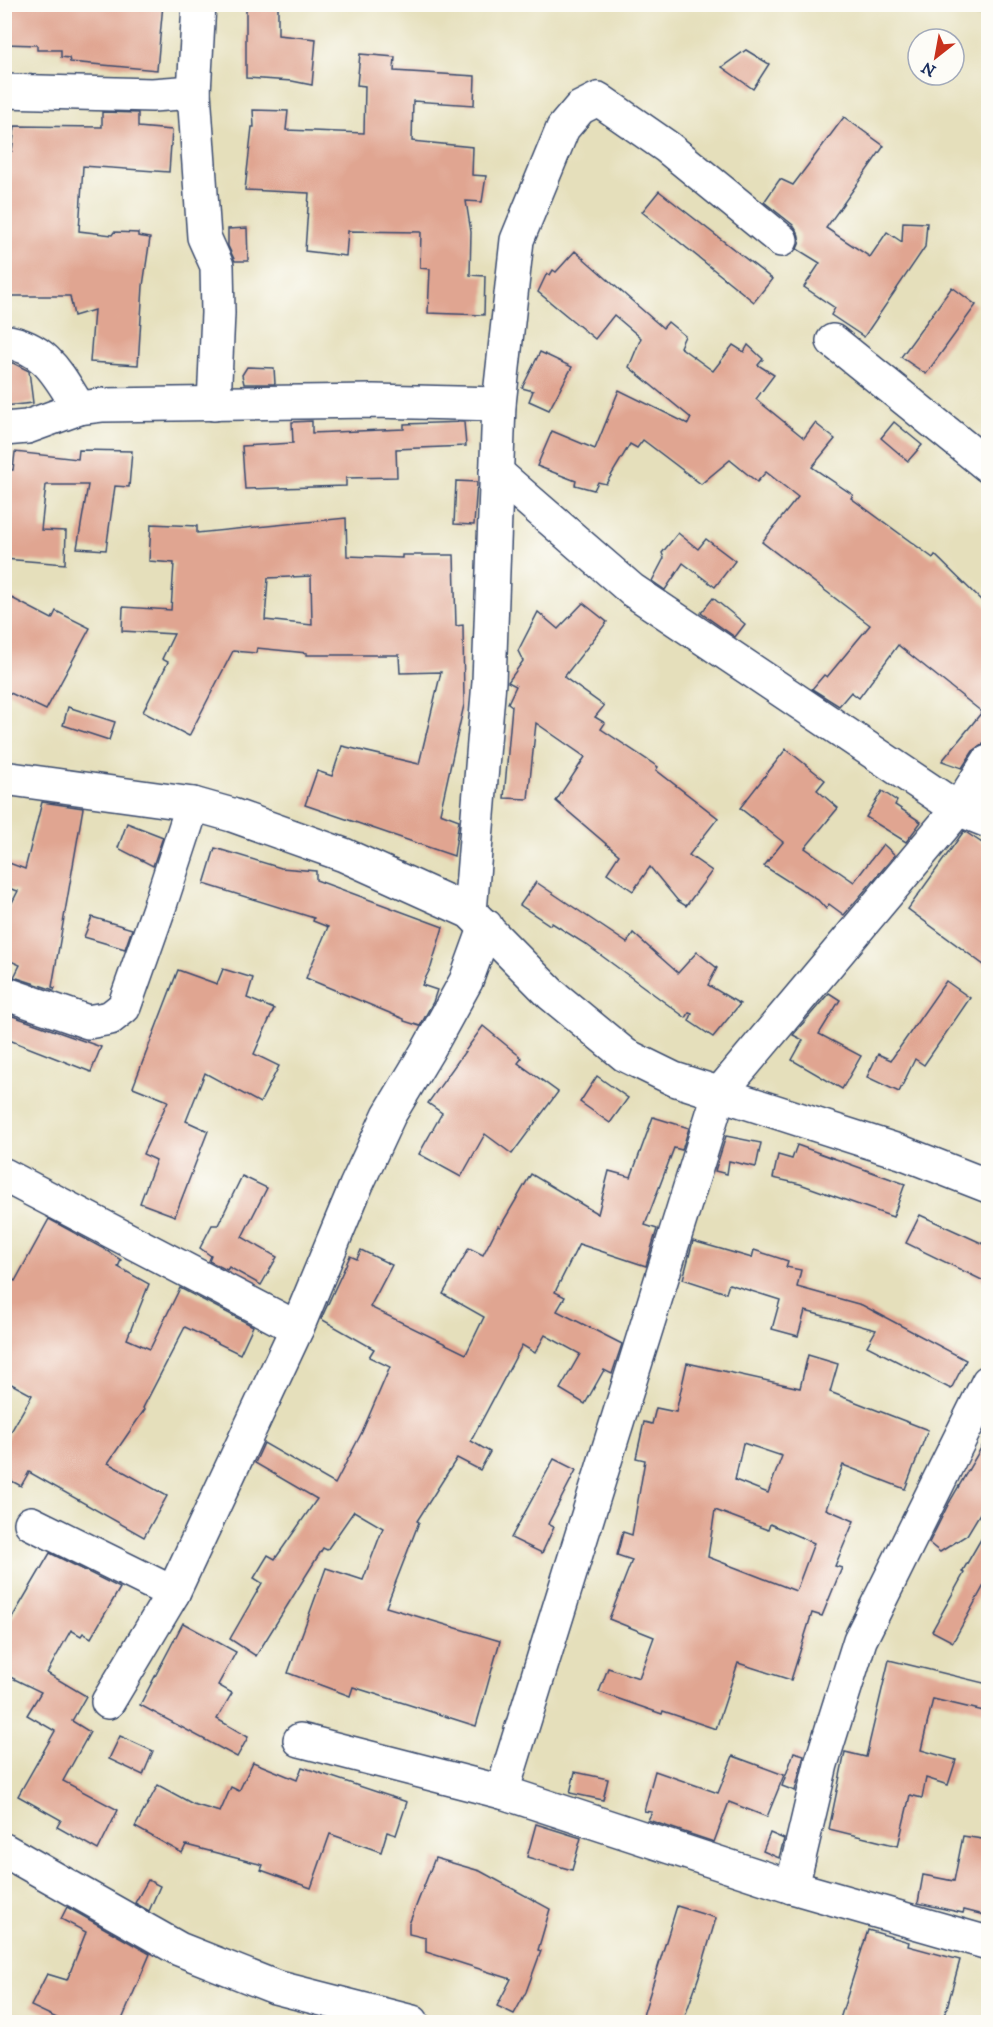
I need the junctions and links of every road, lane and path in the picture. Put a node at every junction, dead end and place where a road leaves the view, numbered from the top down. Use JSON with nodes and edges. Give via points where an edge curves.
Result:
{"nodes":[{"id":1,"x":199,"y":4,"type":"edge"},
{"id":2,"x":4,"y":91,"type":"edge"},
{"id":3,"x":194,"y":92,"type":"junction"},
{"id":4,"x":781,"y":240,"type":"dead end"},
{"id":5,"x":4,"y":341,"type":"edge"},
{"id":6,"x":833,"y":341,"type":"dead end"},
{"id":7,"x":214,"y":404,"type":"junction"},
{"id":8,"x":499,"y":404,"type":"junction"},
{"id":9,"x":79,"y":408,"type":"junction"},
{"id":10,"x":4,"y":429,"type":"edge"},
{"id":11,"x":988,"y":466,"type":"edge"},
{"id":12,"x":496,"y":472,"type":"junction"},
{"id":13,"x":988,"y":762,"type":"edge"},
{"id":14,"x":4,"y":778,"type":"edge"},
{"id":15,"x":193,"y":804,"type":"junction"},
{"id":16,"x":958,"y":809,"type":"junction"},
{"id":17,"x":988,"y":821,"type":"edge"},
{"id":18,"x":478,"y":919,"type":"junction"},
{"id":19,"x":4,"y":993,"type":"edge"},
{"id":20,"x":719,"y":1094,"type":"junction"},
{"id":21,"x":4,"y":1175,"type":"edge"},
{"id":22,"x":988,"y":1186,"type":"edge"},
{"id":23,"x":297,"y":1328,"type":"junction"},
{"id":24,"x":988,"y":1382,"type":"edge"},
{"id":25,"x":31,"y":1523,"type":"dead end"},
{"id":26,"x":173,"y":1593,"type":"junction"},
{"id":27,"x":108,"y":1702,"type":"dead end"},
{"id":28,"x":300,"y":1740,"type":"dead end"},
{"id":29,"x":502,"y":1792,"type":"junction"},
{"id":30,"x":4,"y":1850,"type":"edge"},
{"id":31,"x":792,"y":1887,"type":"junction"},
{"id":32,"x":988,"y":1943,"type":"edge"},
{"id":33,"x":412,"y":2022,"type":"edge"}],
"edges":[{"from":1,"to":3,"type":"street"},
{"from":2,"to":3,"type":"street","via":[[152,95]]},
{"from":3,"to":7,"type":"street","via":[[204,237],[217,266]]},
{"from":4,"to":8,"type":"street","via":[[667,147],[598,99],[579,108],[563,128],[517,240]]},
{"from":5,"to":9,"type":"street","via":[[33,349],[48,361]]},
{"from":6,"to":11,"type":"street"},
{"from":7,"to":8,"type":"street"},
{"from":7,"to":9,"type":"street"},
{"from":8,"to":12,"type":"street"},
{"from":9,"to":10,"type":"street","via":[[27,428]]},
{"from":12,"to":16,"type":"street","via":[[632,590]]},
{"from":12,"to":18,"type":"street"},
{"from":13,"to":16,"type":"street"},
{"from":14,"to":15,"type":"street"},
{"from":15,"to":18,"type":"street","via":[[344,855]]},
{"from":15,"to":19,"type":"street","via":[[124,1007],[110,1018],[88,1022]]},
{"from":16,"to":17,"type":"street"},
{"from":16,"to":20,"type":"street"},
{"from":18,"to":20,"type":"street","via":[[551,994],[625,1055],[674,1079]]},
{"from":18,"to":23,"type":"street","via":[[466,981],[388,1115]]},
{"from":20,"to":22,"type":"street","via":[[901,1152]]},
{"from":20,"to":29,"type":"street"},
{"from":21,"to":23,"type":"street"},
{"from":23,"to":26,"type":"street"},
{"from":24,"to":31,"type":"street","via":[[860,1640],[821,1764]]},
{"from":25,"to":26,"type":"street"},
{"from":26,"to":27,"type":"street"},
{"from":28,"to":29,"type":"street"},
{"from":29,"to":31,"type":"street"},
{"from":30,"to":33,"type":"street","via":[[179,1949],[275,1987]]},
{"from":31,"to":32,"type":"street"}]}
